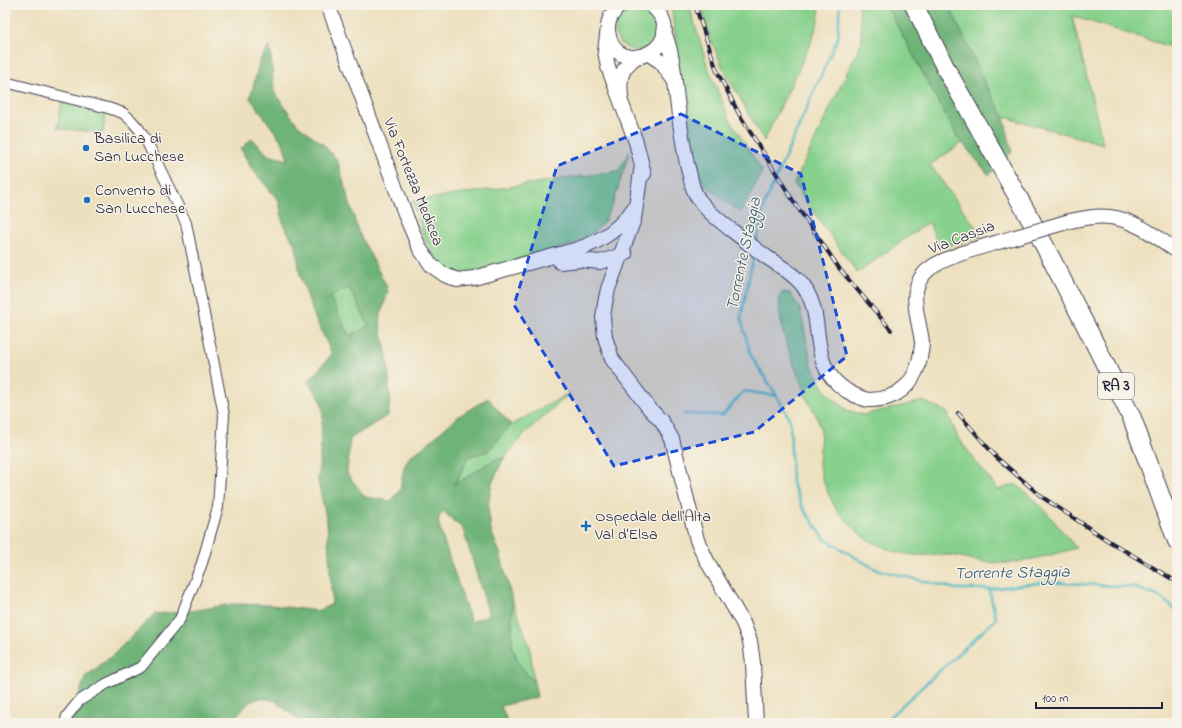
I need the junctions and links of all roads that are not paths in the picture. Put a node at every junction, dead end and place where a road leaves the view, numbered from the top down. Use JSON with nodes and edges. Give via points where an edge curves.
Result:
{"nodes":[{"id":1,"x":328,"y":5,"type":"edge"},
{"id":2,"x":651,"y":5,"type":"edge"},
{"id":3,"x":914,"y":5,"type":"edge"},
{"id":4,"x":925,"y":5,"type":"edge"},
{"id":5,"x":620,"y":6,"type":"edge"},
{"id":6,"x":662,"y":18,"type":"edge"},
{"id":7,"x":608,"y":27,"type":"junction"},
{"id":8,"x":643,"y":55,"type":"junction"},
{"id":9,"x":5,"y":82,"type":"edge"},
{"id":10,"x":675,"y":83,"type":"junction"},
{"id":11,"x":621,"y":100,"type":"junction"},
{"id":12,"x":640,"y":211,"type":"junction"},
{"id":13,"x":1041,"y":229,"type":"junction"},
{"id":14,"x":1177,"y":251,"type":"edge"},
{"id":15,"x":621,"y":256,"type":"junction"},
{"id":16,"x":596,"y":263,"type":"junction"},
{"id":17,"x":456,"y":280,"type":"junction"},
{"id":18,"x":611,"y":281,"type":"junction"},
{"id":19,"x":622,"y":371,"type":"junction"},
{"id":20,"x":649,"y":408,"type":"junction"},
{"id":21,"x":1177,"y":511,"type":"edge"},
{"id":22,"x":1177,"y":542,"type":"edge"},
{"id":23,"x":754,"y":697,"type":"junction"},
{"id":24,"x":65,"y":723,"type":"edge"},
{"id":25,"x":756,"y":723,"type":"edge"}],
"edges":[{"from":1,"to":17,"type":"main road","name":"Via Fortezza Medicea","via":[[420,249],[435,269]]},
{"from":2,"to":6,"type":"main road","name":"Via Cassia"},
{"from":3,"to":13,"type":"highway","number":"RA 3","via":[[946,69]]},
{"from":4,"to":13,"type":"highway","number":"RA 3"},
{"from":5,"to":7,"type":"main road","via":[[609,20]]},
{"from":6,"to":8,"type":"main road","via":[[662,41],[656,48]]},
{"from":6,"to":10,"type":"main road","name":"Via Cassia","via":[[674,67]]},
{"from":7,"to":8,"type":"main road","name":"Via Cassia","via":[[611,41],[619,52],[627,56]]},
{"from":7,"to":11,"type":"main road","via":[[605,51],[614,86]]},
{"from":8,"to":10,"type":"main road","name":"Via Cassia","via":[[657,58]]},
{"from":8,"to":11,"type":"main road","via":[[626,66],[621,76]]},
{"from":9,"to":24,"type":"street","via":[[108,108],[123,113],[135,124],[148,144],[186,223],[224,415],[218,507],[202,563],[180,619],[141,668],[106,684],[79,701],[67,716]]},
{"from":10,"to":14,"type":"main road","name":"Via Cassia","bridge":true,"via":[[684,152],[692,186],[700,201],[713,215],[804,287],[814,308],[821,359],[829,376],[840,387],[864,399],[879,400],[894,395],[906,387],[915,376],[922,342],[915,308],[915,292],[929,269],[946,259],[1070,221],[1107,216],[1146,231]]},
{"from":11,"to":12,"type":"main road","via":[[642,165]]},
{"from":12,"to":15,"type":"main road"},
{"from":12,"to":17,"type":"main road","via":[[593,244],[485,276]]},
{"from":12,"to":19,"type":"main road","via":[[639,235],[610,313],[610,324]]},
{"from":13,"to":21,"type":"highway","number":"RA 3","via":[[1140,415]]},
{"from":13,"to":22,"type":"highway","number":"RA 3","via":[[1132,418]]},
{"from":15,"to":16,"type":"main road"},
{"from":15,"to":18,"type":"main road"},
{"from":16,"to":17,"type":"main road","name":"Via Fortezza Medicea","via":[[569,260],[484,282],[468,283]]},
{"from":16,"to":18,"type":"main road"},
{"from":18,"to":19,"type":"main road","via":[[604,303],[603,327],[610,355]]},
{"from":19,"to":20,"type":"main road"},
{"from":20,"to":23,"type":"main road","via":[[666,448],[682,518],[694,554],[738,633],[746,656]]},
{"from":20,"to":23,"type":"main road","via":[[662,422],[673,443],[688,510],[700,548],[748,635]]},
{"from":23,"to":25,"type":"main road"}]}
